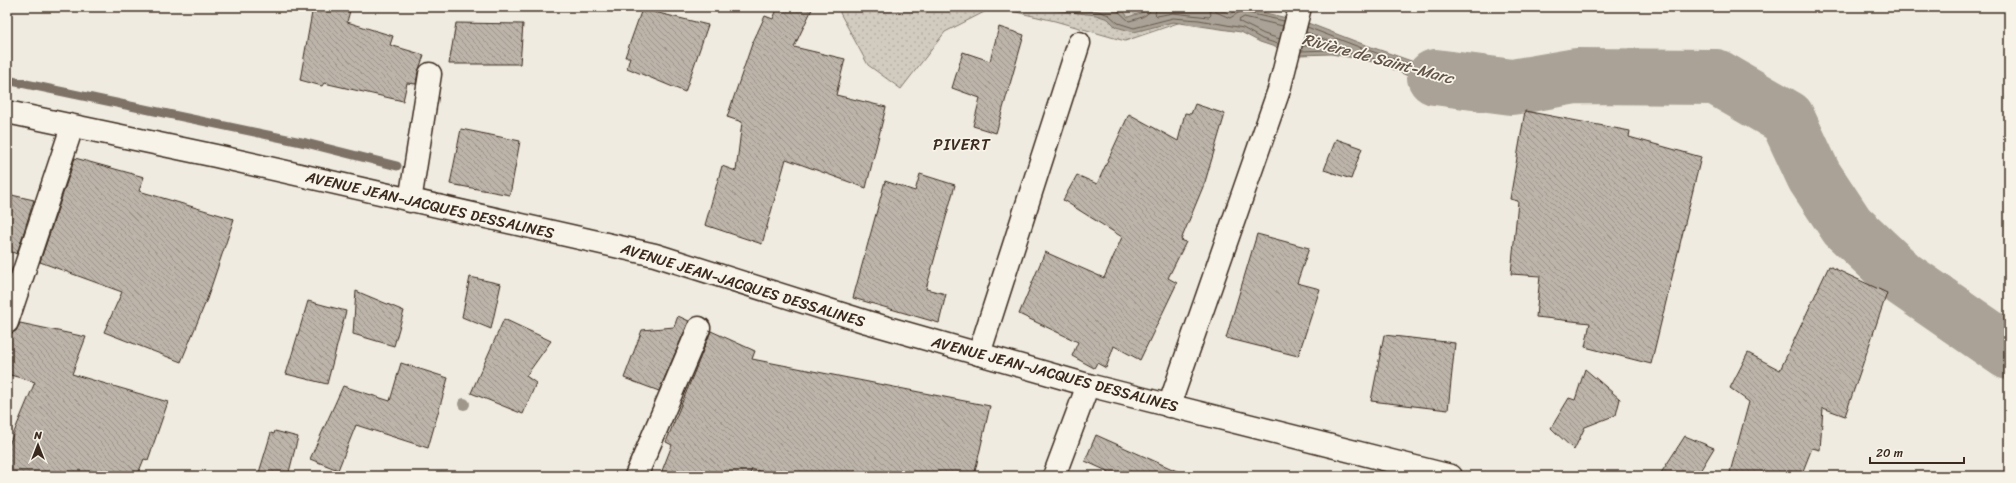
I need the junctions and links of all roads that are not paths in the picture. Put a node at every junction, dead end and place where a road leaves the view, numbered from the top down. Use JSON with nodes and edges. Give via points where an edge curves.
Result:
{"nodes":[{"id":1,"x":1300,"y":7,"type":"edge"},
{"id":2,"x":1079,"y":43,"type":"dead end"},
{"id":3,"x":430,"y":74,"type":"dead end"},
{"id":4,"x":7,"y":112,"type":"edge"},
{"id":5,"x":72,"y":127,"type":"junction"},
{"id":6,"x":410,"y":201,"type":"junction"},
{"id":7,"x":7,"y":322,"type":"edge"},
{"id":8,"x":699,"y":328,"type":"dead end"},
{"id":9,"x":979,"y":354,"type":"junction"},
{"id":10,"x":1088,"y":385,"type":"junction"},
{"id":11,"x":1169,"y":406,"type":"junction"},
{"id":12,"x":1424,"y":473,"type":"edge"},
{"id":13,"x":636,"y":476,"type":"edge"},
{"id":14,"x":1054,"y":476,"type":"edge"},
{"id":15,"x":1451,"y":476,"type":"edge"}],
"edges":[{"from":1,"to":11,"type":"street","via":[[1279,90]]},
{"from":2,"to":9,"type":"street"},
{"from":3,"to":6,"type":"street"},
{"from":4,"to":5,"type":"street","name":"AVENUE JEAN-JACQUES DESSALINES"},
{"from":5,"to":6,"type":"street","name":"AVENUE JEAN-JACQUES DESSALINES","via":[[216,156]]},
{"from":5,"to":7,"type":"street"},
{"from":6,"to":9,"type":"street","name":"AVENUE JEAN-JACQUES DESSALINES","via":[[655,256]]},
{"from":8,"to":13,"type":"street"},
{"from":9,"to":10,"type":"street","name":"AVENUE JEAN-JACQUES DESSALINES"},
{"from":10,"to":11,"type":"street","name":"AVENUE JEAN-JACQUES DESSALINES"},
{"from":10,"to":14,"type":"street"},
{"from":11,"to":12,"type":"street","name":"AVENUE JEAN-JACQUES DESSALINES"},
{"from":12,"to":15,"type":"street","name":"AVENUE JEAN-JACQUES DESSALINES"}]}
